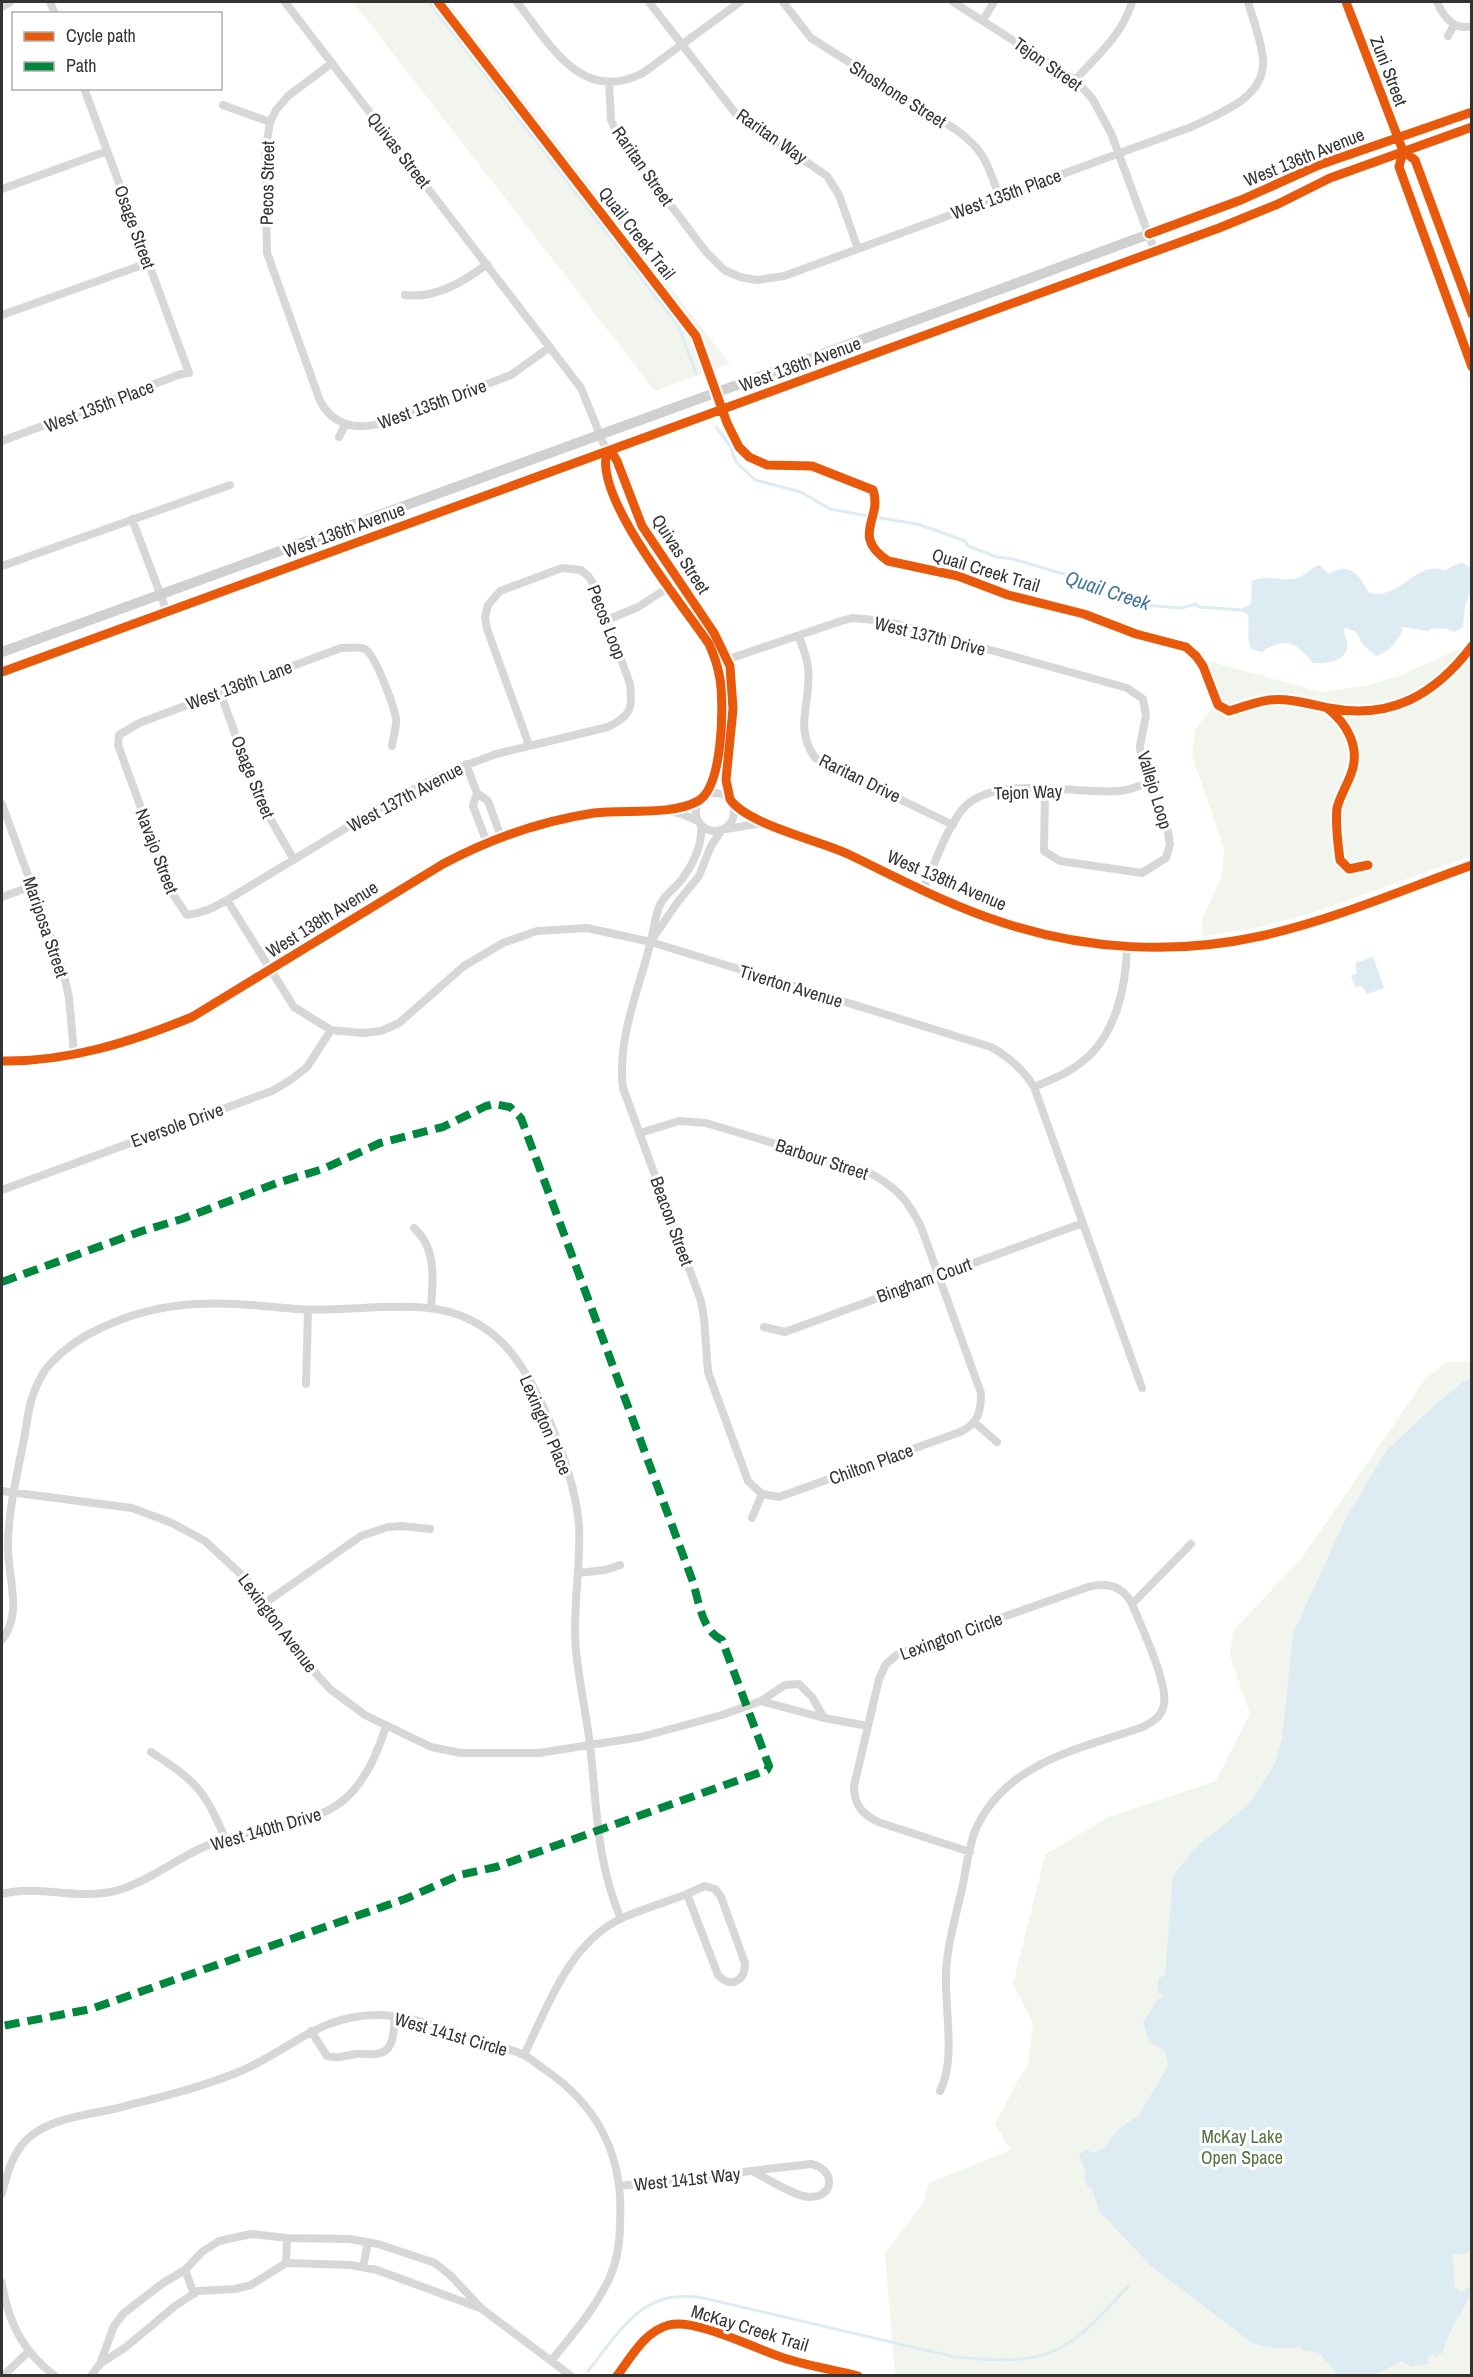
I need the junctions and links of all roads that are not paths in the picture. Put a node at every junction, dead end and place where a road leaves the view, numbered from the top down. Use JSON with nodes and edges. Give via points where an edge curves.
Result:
{"nodes":[{"id":1,"x":10,"y":2,"type":"edge"},
{"id":2,"x":285,"y":2,"type":"edge"},
{"id":3,"x":517,"y":2,"type":"edge"},
{"id":4,"x":649,"y":2,"type":"edge"},
{"id":5,"x":740,"y":2,"type":"edge"},
{"id":6,"x":783,"y":2,"type":"edge"},
{"id":7,"x":953,"y":2,"type":"edge"},
{"id":8,"x":994,"y":2,"type":"edge"},
{"id":9,"x":1132,"y":2,"type":"edge"},
{"id":10,"x":1248,"y":2,"type":"edge"},
{"id":11,"x":1346,"y":2,"type":"edge"},
{"id":12,"x":1437,"y":2,"type":"edge"},
{"id":13,"x":2,"y":7,"type":"edge"},
{"id":14,"x":983,"y":20,"type":"junction"},
{"id":15,"x":1454,"y":24,"type":"junction"},
{"id":16,"x":1472,"y":26,"type":"edge"},
{"id":17,"x":1449,"y":36,"type":"dead end"},
{"id":18,"x":682,"y":44,"type":"junction"},
{"id":19,"x":332,"y":63,"type":"junction"},
{"id":20,"x":1075,"y":80,"type":"junction"},
{"id":21,"x":609,"y":82,"type":"junction"},
{"id":22,"x":85,"y":90,"type":"edge"},
{"id":23,"x":223,"y":105,"type":"dead end"},
{"id":24,"x":1472,"y":112,"type":"edge"},
{"id":25,"x":270,"y":122,"type":"junction"},
{"id":26,"x":1472,"y":127,"type":"edge"},
{"id":27,"x":1398,"y":138,"type":"junction"},
{"id":28,"x":107,"y":151,"type":"junction"},
{"id":29,"x":1402,"y":151,"type":"junction"},
{"id":30,"x":1119,"y":153,"type":"junction"},
{"id":31,"x":2,"y":189,"type":"edge"},
{"id":32,"x":999,"y":196,"type":"junction"},
{"id":33,"x":1149,"y":234,"type":"junction"},
{"id":34,"x":858,"y":249,"type":"junction"},
{"id":35,"x":1155,"y":252,"type":"junction"},
{"id":36,"x":148,"y":263,"type":"junction"},
{"id":37,"x":487,"y":264,"type":"junction"},
{"id":38,"x":740,"y":277,"type":"joint"},
{"id":39,"x":405,"y":295,"type":"dead end"},
{"id":40,"x":1472,"y":314,"type":"edge"},
{"id":41,"x":2,"y":315,"type":"edge"},
{"id":42,"x":550,"y":347,"type":"junction"},
{"id":43,"x":185,"y":366,"type":"joint"},
{"id":44,"x":1472,"y":367,"type":"edge"},
{"id":45,"x":345,"y":425,"type":"junction"},
{"id":46,"x":600,"y":434,"type":"junction"},
{"id":47,"x":339,"y":437,"type":"dead end"},
{"id":48,"x":2,"y":441,"type":"edge"},
{"id":49,"x":607,"y":452,"type":"junction"},
{"id":50,"x":230,"y":485,"type":"dead end"},
{"id":51,"x":132,"y":519,"type":"junction"},
{"id":52,"x":2,"y":566,"type":"edge"},
{"id":53,"x":669,"y":587,"type":"junction"},
{"id":54,"x":160,"y":595,"type":"junction"},
{"id":55,"x":166,"y":612,"type":"junction"},
{"id":56,"x":607,"y":620,"type":"junction"},
{"id":57,"x":799,"y":636,"type":"junction"},
{"id":58,"x":2,"y":652,"type":"edge"},
{"id":59,"x":728,"y":660,"type":"junction"},
{"id":60,"x":717,"y":663,"type":"junction"},
{"id":61,"x":2,"y":672,"type":"edge"},
{"id":62,"x":220,"y":692,"type":"junction"},
{"id":63,"x":1143,"y":699,"type":"joint"},
{"id":64,"x":630,"y":712,"type":"joint"},
{"id":65,"x":119,"y":735,"type":"joint"},
{"id":66,"x":529,"y":745,"type":"junction"},
{"id":67,"x":392,"y":746,"type":"dead end"},
{"id":68,"x":466,"y":764,"type":"junction"},
{"id":69,"x":1150,"y":782,"type":"junction"},
{"id":70,"x":1045,"y":790,"type":"junction"},
{"id":71,"x":477,"y":794,"type":"junction"},
{"id":72,"x":703,"y":798,"type":"junction"},
{"id":73,"x":731,"y":801,"type":"junction"},
{"id":74,"x":2,"y":804,"type":"edge"},
{"id":75,"x":662,"y":810,"type":"junction"},
{"id":76,"x":699,"y":823,"type":"junction"},
{"id":77,"x":763,"y":823,"type":"junction"},
{"id":78,"x":953,"y":825,"type":"junction"},
{"id":79,"x":723,"y":830,"type":"junction"},
{"id":80,"x":501,"y":837,"type":"junction"},
{"id":81,"x":487,"y":843,"type":"junction"},
{"id":82,"x":294,"y":860,"type":"junction"},
{"id":83,"x":1472,"y":865,"type":"edge"},
{"id":84,"x":32,"y":886,"type":"junction"},
{"id":85,"x":923,"y":889,"type":"junction"},
{"id":86,"x":2,"y":897,"type":"edge"},
{"id":87,"x":227,"y":900,"type":"junction"},
{"id":88,"x":651,"y":942,"type":"junction"},
{"id":89,"x":1127,"y":947,"type":"junction"},
{"id":90,"x":270,"y":970,"type":"junction"},
{"id":91,"x":331,"y":1030,"type":"junction"},
{"id":92,"x":74,"y":1054,"type":"junction"},
{"id":93,"x":2,"y":1061,"type":"edge"},
{"id":94,"x":1034,"y":1087,"type":"junction"},
{"id":95,"x":640,"y":1133,"type":"junction"},
{"id":96,"x":2,"y":1190,"type":"edge"},
{"id":97,"x":1083,"y":1223,"type":"junction"},
{"id":98,"x":414,"y":1228,"type":"dead end"},
{"id":99,"x":937,"y":1275,"type":"junction"},
{"id":100,"x":431,"y":1308,"type":"junction"},
{"id":101,"x":308,"y":1310,"type":"junction"},
{"id":102,"x":764,"y":1327,"type":"dead end"},
{"id":103,"x":306,"y":1384,"type":"dead end"},
{"id":104,"x":1142,"y":1388,"type":"dead end"},
{"id":105,"x":974,"y":1422,"type":"junction"},
{"id":106,"x":996,"y":1442,"type":"dead end"},
{"id":107,"x":2,"y":1491,"type":"edge"},
{"id":108,"x":14,"y":1493,"type":"junction"},
{"id":109,"x":762,"y":1494,"type":"junction"},
{"id":110,"x":752,"y":1518,"type":"dead end"},
{"id":111,"x":430,"y":1529,"type":"dead end"},
{"id":112,"x":1191,"y":1544,"type":"dead end"},
{"id":113,"x":620,"y":1565,"type":"dead end"},
{"id":114,"x":578,"y":1573,"type":"junction"},
{"id":115,"x":265,"y":1603,"type":"junction"},
{"id":116,"x":1132,"y":1604,"type":"junction"},
{"id":117,"x":2,"y":1640,"type":"edge"},
{"id":118,"x":761,"y":1701,"type":"junction"},
{"id":119,"x":824,"y":1718,"type":"junction"},
{"id":120,"x":386,"y":1726,"type":"junction"},
{"id":121,"x":868,"y":1726,"type":"junction"},
{"id":122,"x":590,"y":1745,"type":"junction"},
{"id":123,"x":151,"y":1752,"type":"dead end"},
{"id":124,"x":225,"y":1839,"type":"junction"},
{"id":125,"x":970,"y":1852,"type":"junction"},
{"id":126,"x":687,"y":1893,"type":"junction"},
{"id":127,"x":2,"y":1894,"type":"edge"},
{"id":128,"x":621,"y":1919,"type":"junction"},
{"id":129,"x":395,"y":2017,"type":"junction"},
{"id":130,"x":311,"y":2031,"type":"junction"},
{"id":131,"x":524,"y":2055,"type":"junction"},
{"id":132,"x":940,"y":2091,"type":"dead end"},
{"id":133,"x":754,"y":2172,"type":"junction"},
{"id":134,"x":620,"y":2186,"type":"junction"},
{"id":135,"x":2,"y":2193,"type":"edge"},
{"id":136,"x":287,"y":2238,"type":"junction"},
{"id":137,"x":368,"y":2242,"type":"junction"},
{"id":138,"x":286,"y":2263,"type":"junction"},
{"id":139,"x":363,"y":2267,"type":"junction"},
{"id":140,"x":185,"y":2270,"type":"junction"},
{"id":141,"x":2,"y":2283,"type":"edge"},
{"id":142,"x":194,"y":2294,"type":"junction"},
{"id":143,"x":482,"y":2309,"type":"junction"},
{"id":144,"x":28,"y":2352,"type":"junction"},
{"id":145,"x":552,"y":2361,"type":"junction"},
{"id":146,"x":100,"y":2364,"type":"junction"},
{"id":147,"x":3,"y":2376,"type":"edge"},
{"id":148,"x":55,"y":2376,"type":"edge"},
{"id":149,"x":91,"y":2376,"type":"edge"},
{"id":150,"x":571,"y":2376,"type":"edge"}],
"edges":[{"from":1,"to":13,"type":"street"},
{"from":2,"to":19,"type":"street","name":"Quivas Street"},
{"from":3,"to":21,"type":"street","via":[[563,61],[586,77]]},
{"from":4,"to":18,"type":"street","name":"Raritan Way"},
{"from":5,"to":18,"type":"street"},
{"from":6,"to":32,"type":"street","name":"Shoshone Street","via":[[811,38],[976,145]]},
{"from":7,"to":14,"type":"street","name":"Tejon Street"},
{"from":8,"to":14,"type":"street"},
{"from":9,"to":20,"type":"street","via":[[1114,38]]},
{"from":10,"to":30,"type":"street","name":"West 135th Place","via":[[1263,61],[1259,81],[1245,98],[1191,127]]},
{"from":11,"to":27,"type":"main road","name":"Zuni Street"},
{"from":12,"to":15,"type":"street","via":[[1443,15]]},
{"from":14,"to":20,"type":"street","name":"Tejon Street"},
{"from":15,"to":16,"type":"street"},
{"from":15,"to":17,"type":"street"},
{"from":18,"to":21,"type":"street","via":[[643,73]]},
{"from":18,"to":34,"type":"street","name":"Raritan Way","via":[[741,118],[827,176],[839,195]]},
{"from":19,"to":25,"type":"street","name":"Pecos Street","via":[[288,96]]},
{"from":19,"to":37,"type":"street","name":"Quivas Street"},
{"from":20,"to":30,"type":"street","name":"Tejon Street","via":[[1099,108]]},
{"from":21,"to":38,"type":"street","name":"Raritan Street","via":[[611,120],[618,136],[713,259],[724,270]]},
{"from":22,"to":28,"type":"street","name":"Osage Street"},
{"from":23,"to":25,"type":"street"},
{"from":24,"to":27,"type":"main road","name":"West 136th Avenue"},
{"from":25,"to":45,"type":"street","name":"Pecos Street","via":[[265,154],[266,246],[320,401],[328,414]]},
{"from":26,"to":29,"type":"main road","name":"West 136th Avenue"},
{"from":27,"to":29,"type":"main road","name":"Zuni Street"},
{"from":27,"to":33,"type":"main road","name":"West 136th Avenue","via":[[1319,165],[1241,200]]},
{"from":28,"to":31,"type":"street"},
{"from":28,"to":36,"type":"street","name":"Osage Street"},
{"from":29,"to":35,"type":"main road","name":"West 136th Avenue","via":[[1330,178],[1251,216]]},
{"from":29,"to":40,"type":"main road","name":"Zuni Street","via":[[1415,160]]},
{"from":29,"to":44,"type":"main road","name":"Zuni Street","via":[[1399,167]]},
{"from":30,"to":32,"type":"street","name":"West 135th Place"},
{"from":30,"to":33,"type":"street","name":"Tejon Street"},
{"from":32,"to":34,"type":"street","name":"West 135th Place"},
{"from":33,"to":35,"type":"street","name":"Tejon Street"},
{"from":33,"to":46,"type":"main road","name":"West 136th Avenue"},
{"from":34,"to":38,"type":"street","name":"West 135th Place","via":[[773,279]]},
{"from":35,"to":49,"type":"main road","name":"West 136th Avenue"},
{"from":36,"to":41,"type":"street"},
{"from":36,"to":43,"type":"street","name":"Osage Street"},
{"from":37,"to":39,"type":"street","via":[[453,286],[425,296]]},
{"from":37,"to":42,"type":"street","name":"Quivas Street"},
{"from":42,"to":45,"type":"street","name":"West 135th Drive","via":[[503,379],[368,427]]},
{"from":42,"to":46,"type":"street","name":"Quivas Street","via":[[581,388]]},
{"from":43,"to":48,"type":"street","name":"West 135th Place","via":[[189,374]]},
{"from":45,"to":47,"type":"street"},
{"from":46,"to":49,"type":"street","name":"Quivas Street"},
{"from":46,"to":54,"type":"main road","name":"West 136th Avenue"},
{"from":49,"to":53,"type":"street","name":"Quivas Street","via":[[605,467],[620,514]]},
{"from":49,"to":55,"type":"main road","name":"West 136th Avenue"},
{"from":49,"to":59,"type":"street","name":"Quivas Street","via":[[614,456],[642,526]]},
{"from":50,"to":51,"type":"street"},
{"from":51,"to":52,"type":"street"},
{"from":51,"to":54,"type":"street"},
{"from":53,"to":56,"type":"street","via":[[638,607]]},
{"from":53,"to":60,"type":"street","name":"Quivas Street","via":[[709,644]]},
{"from":54,"to":55,"type":"street"},
{"from":54,"to":58,"type":"main road","name":"West 136th Avenue"},
{"from":55,"to":61,"type":"main road","name":"West 136th Avenue"},
{"from":56,"to":64,"type":"street","name":"Pecos Loop","via":[[630,684]]},
{"from":56,"to":66,"type":"street","name":"Pecos Loop","via":[[589,577],[572,568],[562,568],[500,591],[488,605],[488,630]]},
{"from":57,"to":59,"type":"street","name":"West 137th Drive"},
{"from":57,"to":63,"type":"street","name":"West 137th Drive","via":[[852,618],[885,621],[1127,688]]},
{"from":57,"to":78,"type":"street","name":"Raritan Drive","via":[[808,667],[803,730],[815,758]]},
{"from":59,"to":60,"type":"street","name":"West 137th Drive"},
{"from":59,"to":73,"type":"street","name":"Quivas Street","via":[[733,709],[726,780]]},
{"from":60,"to":72,"type":"street","name":"Quivas Street","via":[[722,713],[714,777]]},
{"from":62,"to":65,"type":"street","name":"West 136th Lane","via":[[139,723]]},
{"from":62,"to":67,"type":"street","name":"West 136th Lane","via":[[341,648],[363,648],[376,666],[396,720]]},
{"from":62,"to":82,"type":"street","name":"Osage Street","via":[[258,796]]},
{"from":63,"to":69,"type":"street","name":"Vallejo Loop","via":[[1146,716],[1140,746]]},
{"from":64,"to":66,"type":"street","name":"West 137th Avenue","via":[[608,727]]},
{"from":65,"to":87,"type":"street","name":"Navajo Street","via":[[121,757],[179,905],[187,915],[198,914]]},
{"from":66,"to":68,"type":"street","name":"West 137th Avenue"},
{"from":68,"to":71,"type":"street"},
{"from":68,"to":82,"type":"street","name":"West 137th Avenue","via":[[388,802]]},
{"from":69,"to":70,"type":"street","name":"Tejon Way","via":[[1116,791]]},
{"from":69,"to":70,"type":"street","name":"Vallejo Loop","via":[[1170,844],[1166,858],[1142,873],[1060,861],[1044,851]]},
{"from":70,"to":78,"type":"street","name":"Tejon Way","via":[[988,792],[970,802]]},
{"from":71,"to":80,"type":"street","via":[[488,801]]},
{"from":71,"to":81,"type":"street","via":[[473,806]]},
{"from":72,"to":73,"type":"street","via":[[719,793]]},
{"from":72,"to":75,"type":"street","name":"West 138th Avenue"},
{"from":72,"to":76,"type":"street","via":[[696,810]]},
{"from":73,"to":77,"type":"street","name":"West 138th Avenue"},
{"from":73,"to":79,"type":"street","via":[[733,820]]},
{"from":74,"to":84,"type":"street","name":"Mariposa Street"},
{"from":75,"to":76,"type":"street","name":"West 138th Avenue"},
{"from":75,"to":80,"type":"street","name":"West 138th Avenue","via":[[594,813]]},
{"from":76,"to":79,"type":"street","via":[[710,831]]},
{"from":76,"to":88,"type":"street","name":"Beacon Street","via":[[700,842],[686,874],[661,902]]},
{"from":77,"to":79,"type":"street","name":"West 138th Avenue"},
{"from":77,"to":85,"type":"street","name":"West 138th Avenue","via":[[832,846]]},
{"from":78,"to":85,"type":"street","name":"Tejon Way"},
{"from":79,"to":88,"type":"street","name":"Beacon Street","via":[[711,846],[699,876]]},
{"from":80,"to":81,"type":"street","name":"West 138th Avenue"},
{"from":81,"to":90,"type":"street","name":"West 138th Avenue","via":[[443,864]]},
{"from":82,"to":87,"type":"street","name":"West 137th Avenue"},
{"from":83,"to":89,"type":"street","name":"West 138th Avenue","via":[[1272,934],[1195,946]]},
{"from":84,"to":86,"type":"street"},
{"from":84,"to":92,"type":"street","name":"Mariposa Street","via":[[63,971]]},
{"from":85,"to":89,"type":"street","name":"West 138th Avenue","via":[[964,909],[1023,929]]},
{"from":87,"to":90,"type":"street"},
{"from":88,"to":91,"type":"street","name":"Tiverton Avenue","via":[[587,928],[528,934],[502,943],[464,966],[399,1023],[363,1033]]},
{"from":88,"to":94,"type":"street","name":"Tiverton Avenue","via":[[991,1047],[1020,1067]]},
{"from":88,"to":95,"type":"street","name":"Beacon Street","via":[[620,1066],[623,1088]]},
{"from":89,"to":94,"type":"street","via":[[1123,993],[1096,1048],[1083,1061]]},
{"from":90,"to":91,"type":"street","name":"Tiverton Avenue","via":[[294,1007]]},
{"from":90,"to":92,"type":"street","name":"West 138th Avenue","via":[[192,1017],[112,1046]]},
{"from":91,"to":96,"type":"street","name":"Eversole Drive","via":[[307,1066],[272,1091]]},
{"from":92,"to":93,"type":"street","name":"West 138th Avenue"},
{"from":94,"to":97,"type":"street","name":"Tiverton Avenue"},
{"from":95,"to":99,"type":"street","name":"Barbour Street","via":[[679,1121],[706,1123],[866,1171],[885,1181],[912,1208]]},
{"from":95,"to":109,"type":"street","name":"Beacon Street","via":[[700,1301],[708,1372],[748,1481]]},
{"from":97,"to":99,"type":"street","name":"Bingham Court"},
{"from":97,"to":104,"type":"street","name":"Tiverton Avenue"},
{"from":98,"to":100,"type":"street","via":[[429,1248],[433,1274]]},
{"from":99,"to":102,"type":"street","name":"Bingham Court","via":[[784,1332]]},
{"from":99,"to":105,"type":"street","name":"Barbour Street","via":[[981,1393],[981,1407]]},
{"from":100,"to":101,"type":"street","name":"Lexington Place"},
{"from":100,"to":114,"type":"street","name":"Lexington Place","via":[[464,1317],[490,1332],[528,1377],[553,1432],[575,1496]]},
{"from":101,"to":103,"type":"street"},
{"from":101,"to":108,"type":"street","name":"Lexington Place","via":[[230,1302],[184,1303],[116,1321],[78,1341],[48,1366],[34,1390]]},
{"from":105,"to":106,"type":"street"},
{"from":105,"to":109,"type":"street","name":"Chilton Place","via":[[960,1432],[792,1493],[779,1497]]},
{"from":107,"to":108,"type":"street","name":"Lexington Avenue"},
{"from":108,"to":115,"type":"street","name":"Lexington Avenue","via":[[117,1505],[172,1523],[224,1557]]},
{"from":108,"to":117,"type":"street","name":"Lexington Place","via":[[8,1549],[13,1612],[11,1626]]},
{"from":109,"to":110,"type":"street"},
{"from":111,"to":115,"type":"street","via":[[388,1527],[361,1536]]},
{"from":112,"to":116,"type":"street"},
{"from":113,"to":114,"type":"street"},
{"from":114,"to":122,"type":"street","name":"Lexington Place","via":[[576,1650]]},
{"from":115,"to":120,"type":"street","name":"Lexington Avenue","via":[[291,1646],[330,1689]]},
{"from":116,"to":121,"type":"street","name":"Lexington Circle","via":[[1116,1587],[1095,1585],[898,1654],[883,1669]]},
{"from":116,"to":125,"type":"street","via":[[1164,1689],[1161,1714],[1143,1727],[1053,1757],[1023,1773],[984,1814]]},
{"from":118,"to":119,"type":"street"},
{"from":118,"to":119,"type":"street","name":"Lexington Avenue","via":[[785,1685],[799,1684]]},
{"from":118,"to":122,"type":"street","name":"Lexington Avenue","via":[[675,1729]]},
{"from":119,"to":121,"type":"street"},
{"from":120,"to":122,"type":"street","name":"Lexington Avenue","via":[[431,1747],[461,1753],[539,1753]]},
{"from":120,"to":124,"type":"street","name":"West 140th Drive","via":[[360,1784],[347,1799],[307,1820]]},
{"from":121,"to":125,"type":"street","name":"Lexington Circle","via":[[854,1786],[856,1804],[862,1812],[878,1822]]},
{"from":122,"to":128,"type":"street","name":"Lexington Place","via":[[602,1862]]},
{"from":123,"to":124,"type":"street","via":[[194,1783],[214,1809]]},
{"from":124,"to":127,"type":"street","name":"West 140th Drive","via":[[131,1886],[113,1891],[83,1895],[27,1890]]},
{"from":125,"to":132,"type":"street","via":[[947,1956],[948,2070]]},
{"from":126,"to":126,"type":"street","via":[[718,1975],[732,1983],[740,1979],[745,1963],[721,1897],[715,1889],[705,1887]]},
{"from":126,"to":128,"type":"street"},
{"from":128,"to":131,"type":"street","via":[[596,1936],[562,1976]]},
{"from":129,"to":130,"type":"street","name":"West 141st Circle","via":[[349,2018]]},
{"from":129,"to":130,"type":"street","via":[[392,2044],[388,2050],[375,2054],[327,2056]]},
{"from":129,"to":131,"type":"street","name":"West 141st Circle"},
{"from":130,"to":135,"type":"street","name":"West 141st Circle","via":[[243,2070],[186,2091],[53,2123],[30,2136],[17,2152],[6,2173]]},
{"from":131,"to":134,"type":"street","name":"West 141st Circle","via":[[562,2081],[591,2110],[612,2150]]},
{"from":133,"to":133,"type":"street","name":"West 141st Way","via":[[802,2196],[818,2196],[829,2186],[824,2170],[812,2164]]},
{"from":133,"to":134,"type":"street","name":"West 141st Way"},
{"from":134,"to":145,"type":"street","name":"West 141st Circle","via":[[620,2241],[610,2276],[596,2304]]},
{"from":136,"to":137,"type":"street"},
{"from":136,"to":138,"type":"street"},
{"from":136,"to":140,"type":"street","via":[[251,2234],[219,2241]]},
{"from":137,"to":139,"type":"street"},
{"from":137,"to":143,"type":"street","via":[[435,2263]]},
{"from":138,"to":139,"type":"street"},
{"from":138,"to":142,"type":"street","via":[[251,2284]]},
{"from":139,"to":143,"type":"street"},
{"from":140,"to":142,"type":"street"},
{"from":140,"to":146,"type":"street","via":[[124,2313],[114,2326]]},
{"from":141,"to":144,"type":"street","via":[[14,2328]]},
{"from":142,"to":146,"type":"street"},
{"from":143,"to":145,"type":"street"},
{"from":144,"to":147,"type":"street"},
{"from":144,"to":148,"type":"street"},
{"from":145,"to":150,"type":"street"},
{"from":146,"to":149,"type":"street"}]}
